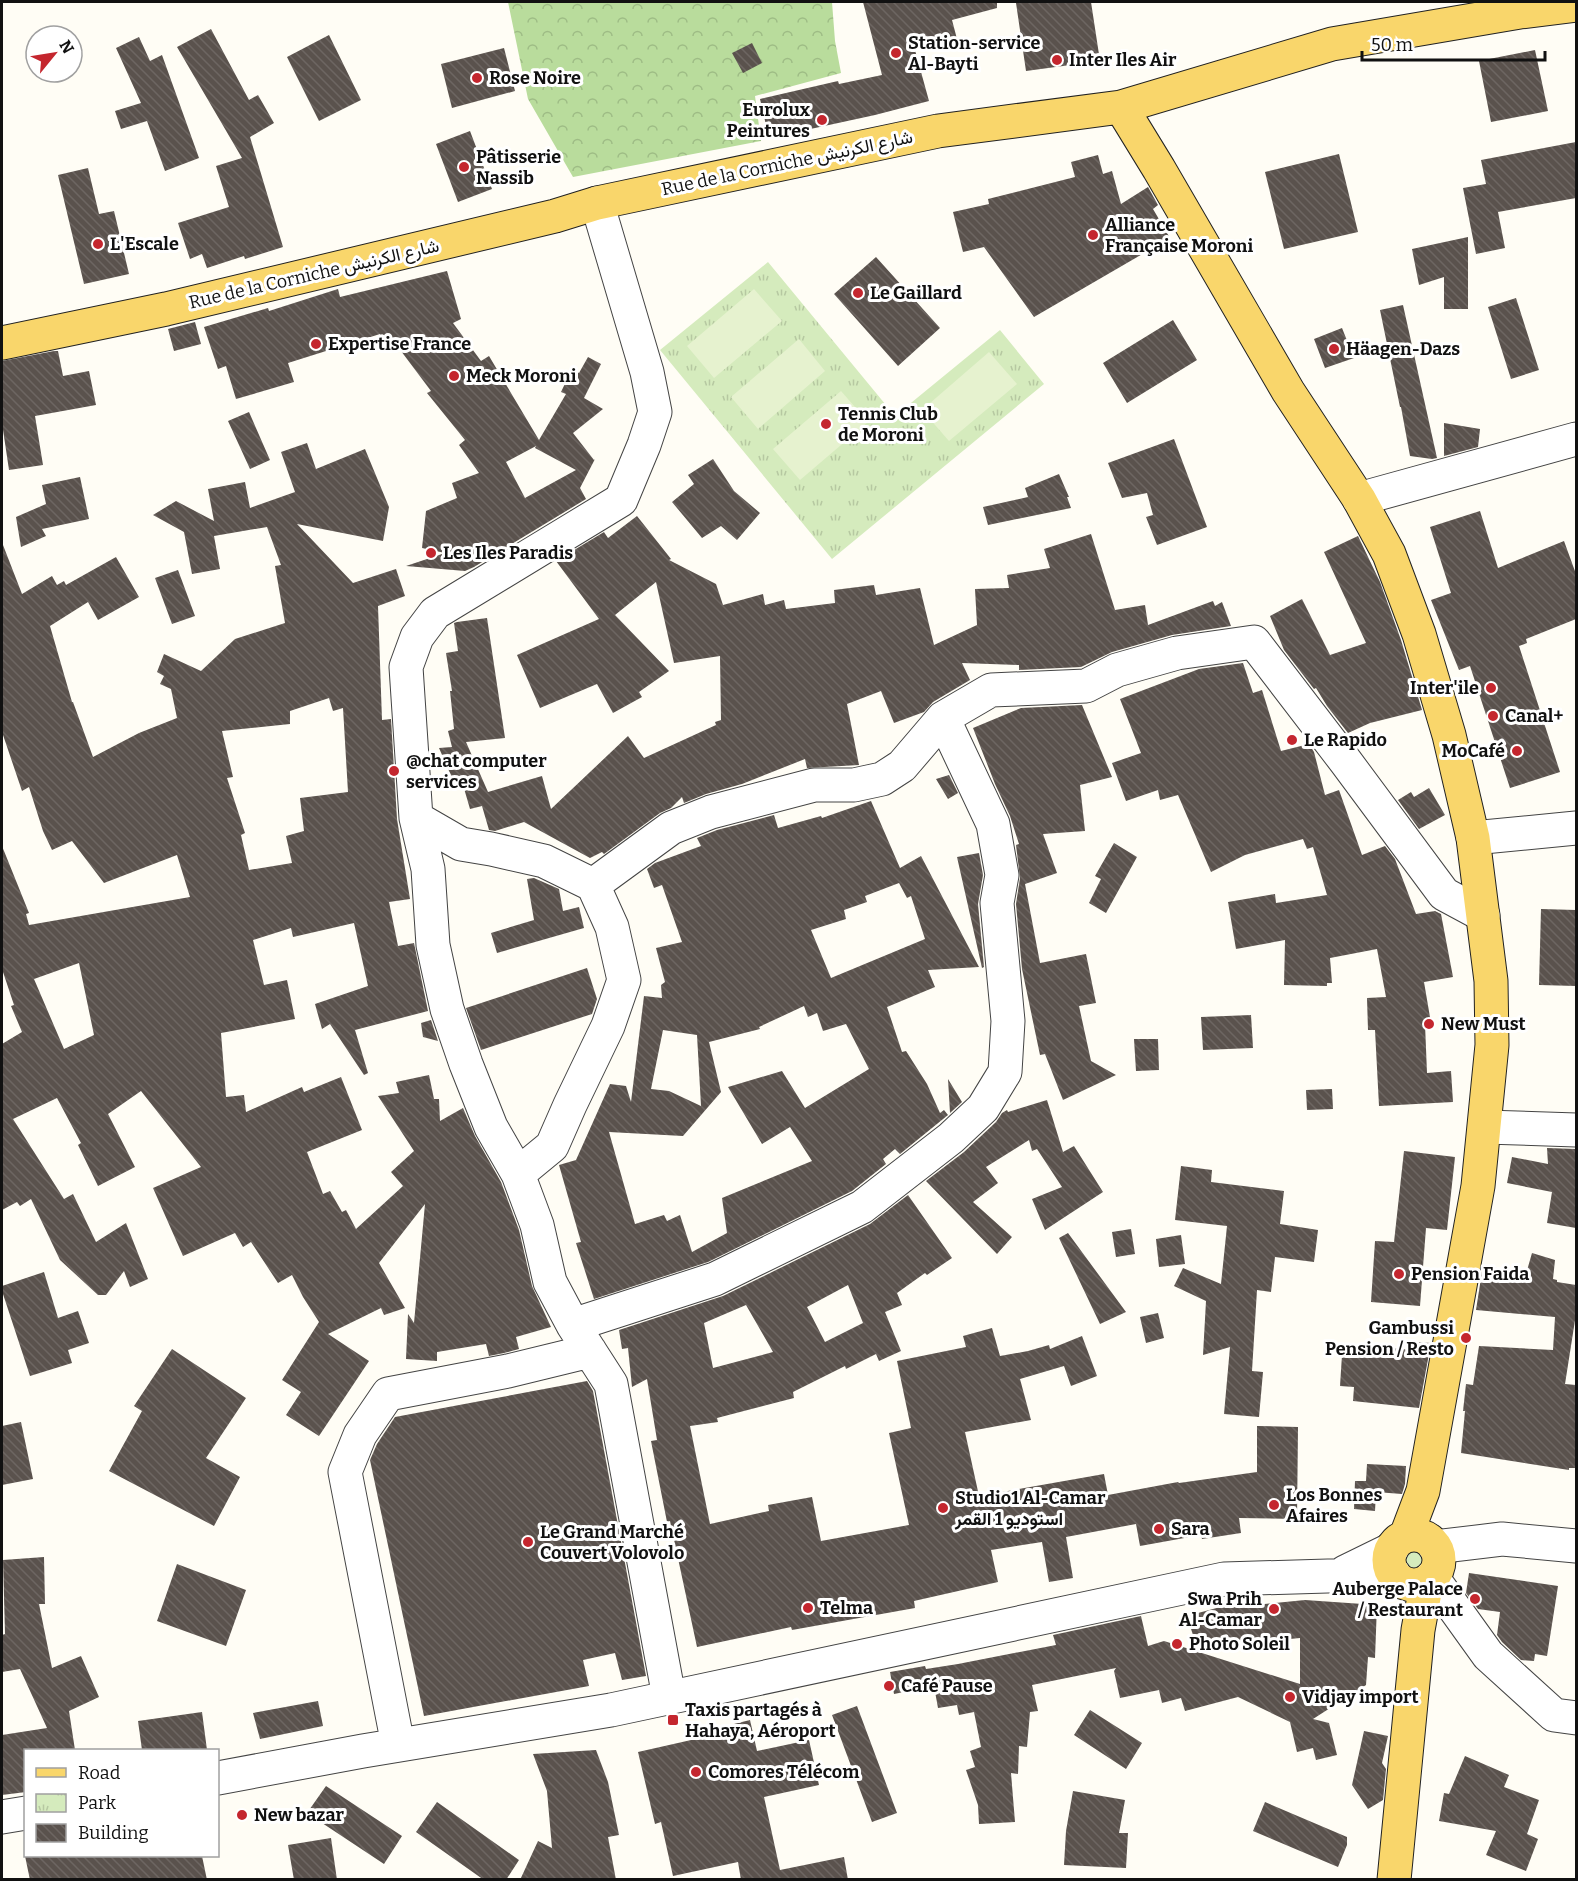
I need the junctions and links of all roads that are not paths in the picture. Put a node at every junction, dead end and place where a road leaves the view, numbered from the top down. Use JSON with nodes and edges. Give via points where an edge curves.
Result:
{"nodes":[{"id":1,"x":1576,"y":5,"type":"edge"},
{"id":2,"x":1121,"y":106,"type":"junction"},
{"id":3,"x":597,"y":203,"type":"junction"},
{"id":4,"x":2,"y":343,"type":"edge"},
{"id":5,"x":1576,"y":439,"type":"edge"},
{"id":6,"x":1359,"y":499,"type":"junction"},
{"id":7,"x":943,"y":718,"type":"junction"},
{"id":8,"x":416,"y":818,"type":"junction"},
{"id":9,"x":1576,"y":828,"type":"edge"},
{"id":10,"x":1473,"y":838,"type":"junction"},
{"id":11,"x":593,"y":885,"type":"junction"},
{"id":12,"x":1483,"y":915,"type":"junction"},
{"id":13,"x":1485,"y":1127,"type":"junction"},
{"id":14,"x":1576,"y":1130,"type":"edge"},
{"id":15,"x":518,"y":1174,"type":"junction"},
{"id":16,"x":581,"y":1338,"type":"junction"},
{"id":17,"x":1576,"y":1546,"type":"edge"},
{"id":18,"x":1417,"y":1561,"type":"junction"},
{"id":19,"x":669,"y":1697,"type":"junction"},
{"id":20,"x":1576,"y":1718,"type":"edge"},
{"id":21,"x":398,"y":1745,"type":"junction"},
{"id":22,"x":219,"y":1778,"type":"edge"},
{"id":23,"x":24,"y":1813,"type":"edge"},
{"id":24,"x":2,"y":1817,"type":"edge"},
{"id":25,"x":1394,"y":1880,"type":"edge"}],
"edges":[{"from":1,"to":2,"type":"main road","name":"Rue de la Corniche شارع الكرنيش","via":[[1332,44]]},
{"from":2,"to":3,"type":"main road","name":"Rue de la Corniche شارع الكرنيش","via":[[938,131]]},
{"from":2,"to":6,"type":"main road","via":[[1288,391]]},
{"from":3,"to":4,"type":"main road","name":"Rue de la Corniche شارع الكرنيش","via":[[166,309]]},
{"from":3,"to":8,"type":"street","via":[[655,412],[621,500],[435,614],[417,637],[406,668]]},
{"from":5,"to":6,"type":"street"},
{"from":6,"to":10,"type":"main road","via":[[1389,554],[1419,634],[1449,735]]},
{"from":7,"to":11,"type":"street","via":[[902,766],[882,779],[854,785],[814,785],[711,812],[671,828]]},
{"from":7,"to":12,"type":"street","via":[[991,690],[1086,686],[1117,670],[1177,653],[1254,642],[1444,894]]},
{"from":7,"to":16,"type":"street","via":[[993,824],[1002,875],[997,903],[1008,1021],[1005,1072],[983,1108],[862,1207],[715,1279]]},
{"from":8,"to":11,"type":"street","via":[[461,844],[544,861]]},
{"from":8,"to":15,"type":"street","via":[[428,869],[433,945],[447,1009],[491,1127]]},
{"from":9,"to":10,"type":"street"},
{"from":10,"to":12,"type":"main road"},
{"from":11,"to":15,"type":"street","via":[[612,927],[624,980],[608,1026],[552,1146]]},
{"from":12,"to":13,"type":"main road","via":[[1491,981],[1492,1045]]},
{"from":13,"to":14,"type":"street"},
{"from":13,"to":18,"type":"main road","via":[[1478,1186],[1423,1491]]},
{"from":15,"to":16,"type":"street","via":[[537,1225],[550,1282]]},
{"from":16,"to":19,"type":"street","via":[[610,1384]]},
{"from":16,"to":21,"type":"street","via":[[508,1371],[388,1394],[360,1435],[345,1472]]},
{"from":17,"to":18,"type":"street","via":[[1502,1539]]},
{"from":18,"to":19,"type":"street","via":[[1338,1575],[1224,1580]]},
{"from":18,"to":20,"type":"street","via":[[1488,1654],[1554,1715]]},
{"from":18,"to":25,"type":"main road","via":[[1418,1630]]},
{"from":19,"to":21,"type":"street"},
{"from":21,"to":22,"type":"street"},
{"from":23,"to":24,"type":"street"}]}
